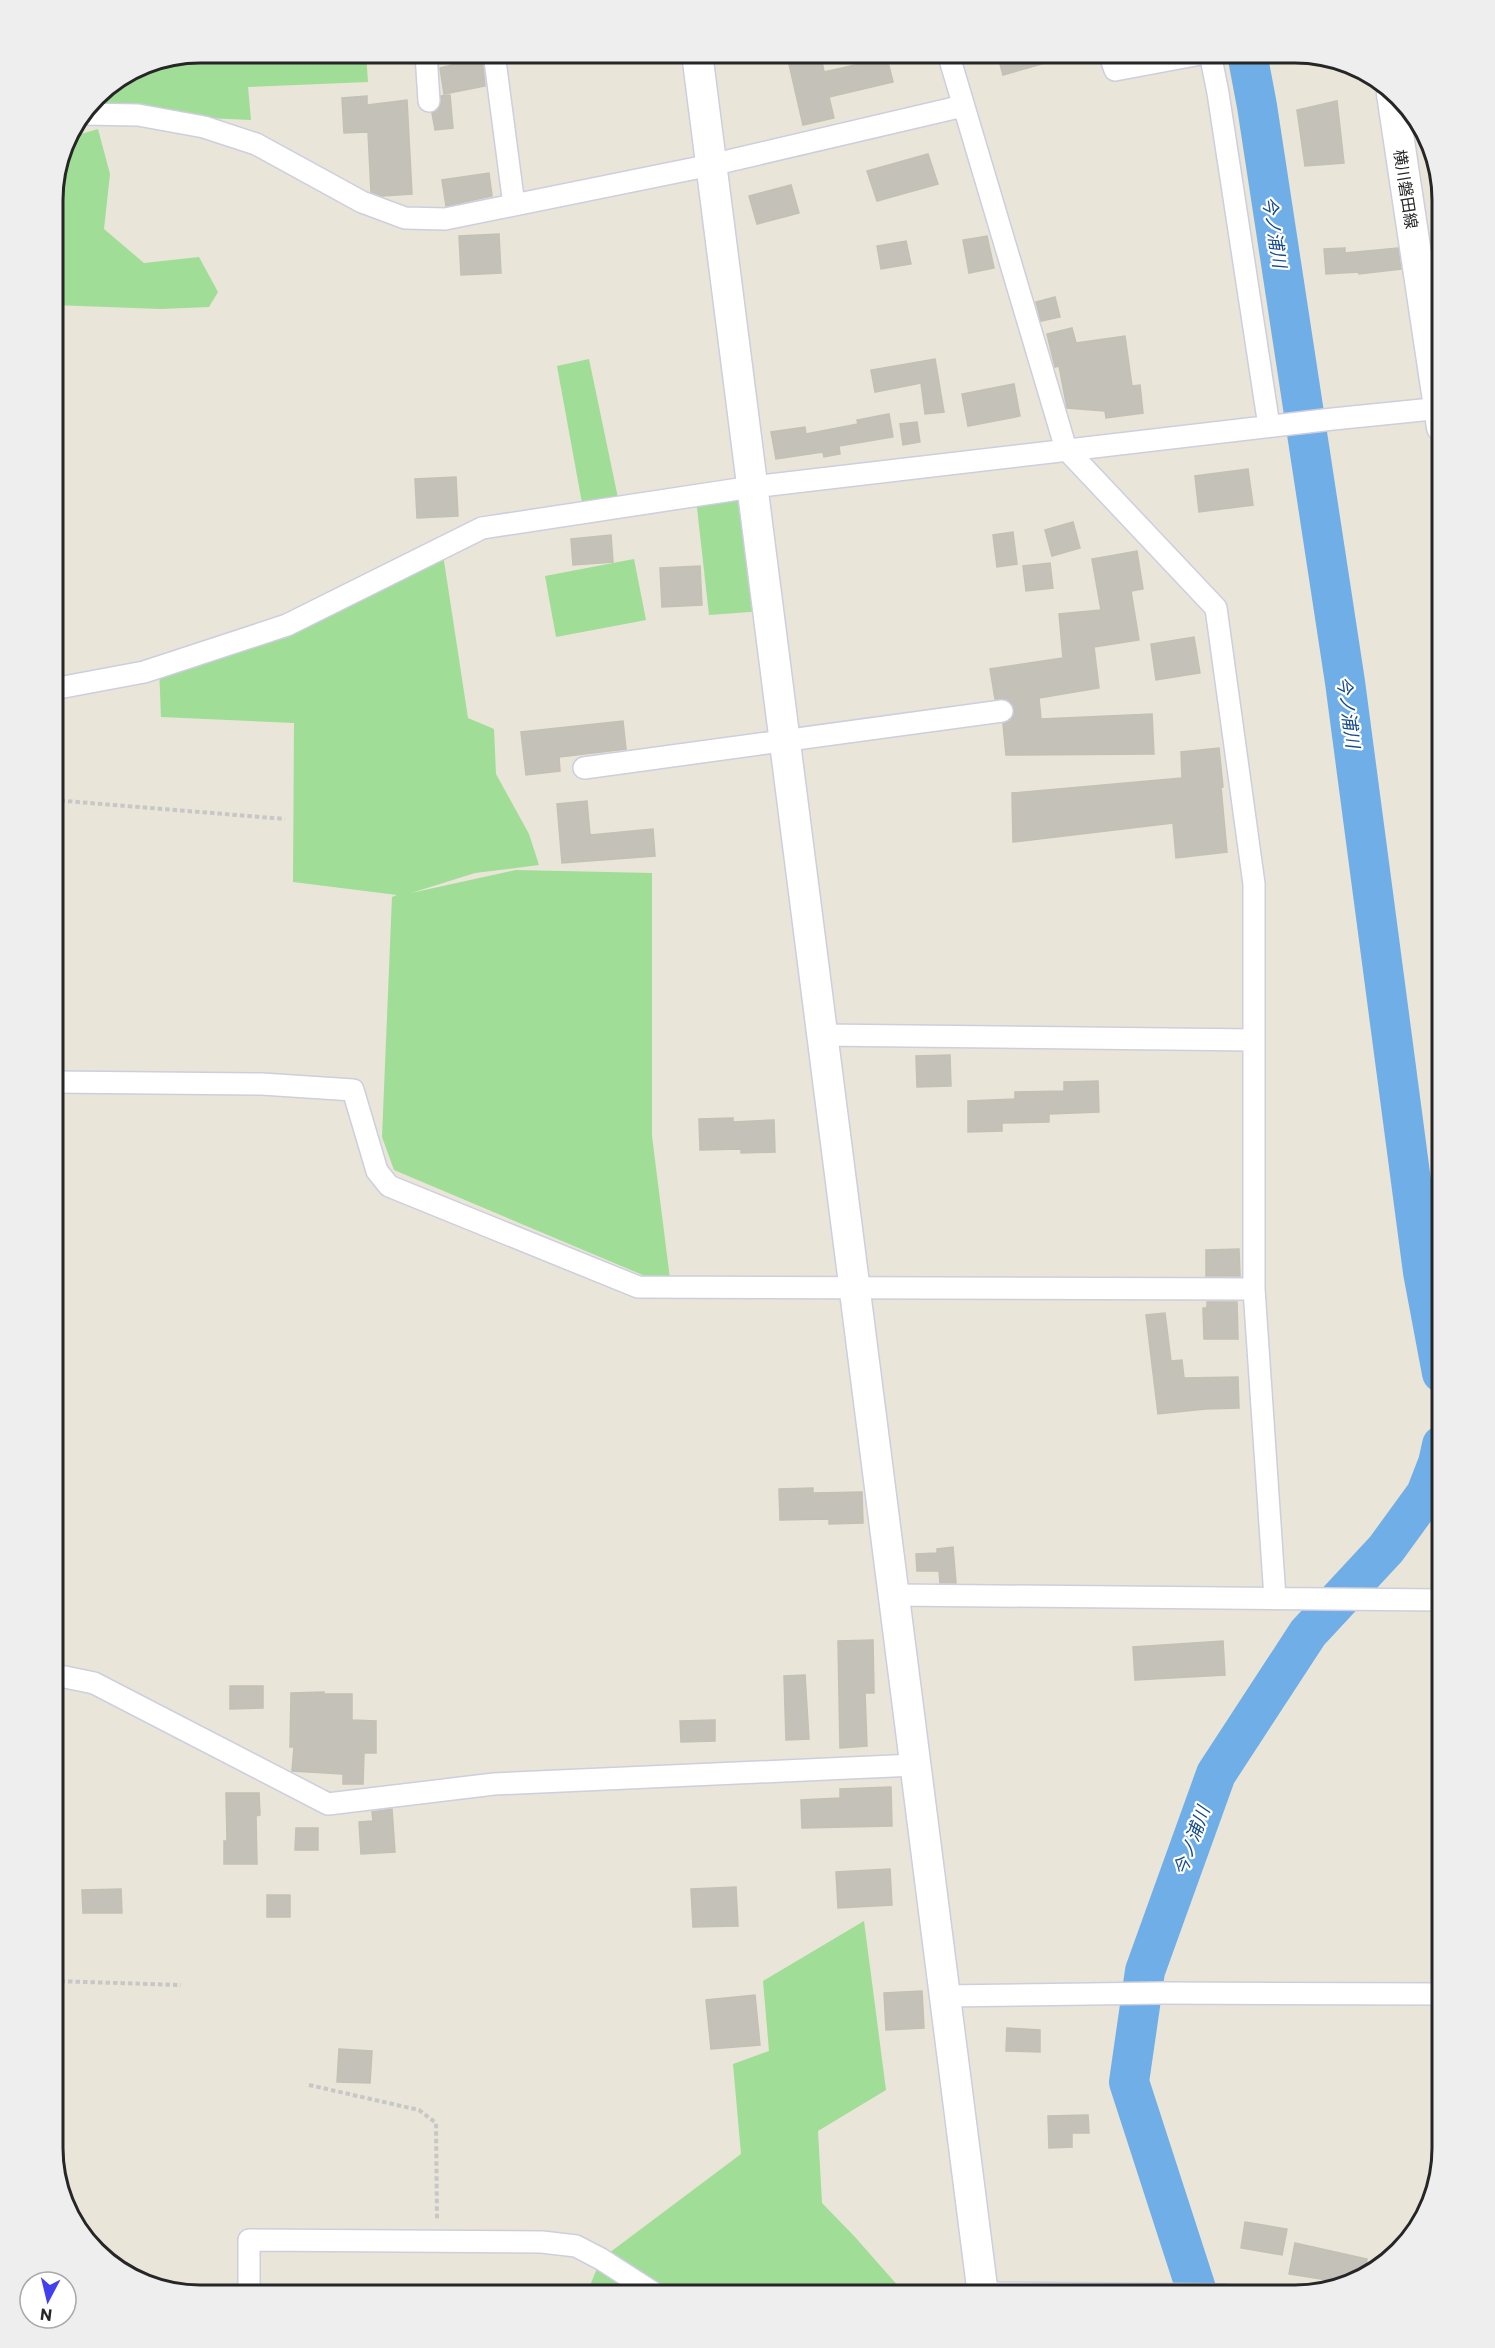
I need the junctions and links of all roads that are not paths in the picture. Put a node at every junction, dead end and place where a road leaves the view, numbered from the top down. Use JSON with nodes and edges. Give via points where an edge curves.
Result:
{"nodes":[{"id":1,"x":427,"y":63,"type":"edge"},
{"id":2,"x":495,"y":63,"type":"edge"},
{"id":3,"x":698,"y":63,"type":"edge"},
{"id":4,"x":951,"y":63,"type":"edge"},
{"id":5,"x":1113,"y":63,"type":"edge"},
{"id":6,"x":1153,"y":63,"type":"edge"},
{"id":7,"x":1210,"y":63,"type":"edge"},
{"id":8,"x":429,"y":101,"type":"dead end"},
{"id":9,"x":963,"y":105,"type":"junction"},
{"id":10,"x":1394,"y":106,"type":"edge"},
{"id":11,"x":93,"y":114,"type":"edge"},
{"id":12,"x":711,"y":165,"type":"junction"},
{"id":13,"x":514,"y":205,"type":"junction"},
{"id":14,"x":1432,"y":351,"type":"edge"},
{"id":15,"x":1432,"y":415,"type":"edge"},
{"id":16,"x":1271,"y":426,"type":"junction"},
{"id":17,"x":1066,"y":449,"type":"junction"},
{"id":18,"x":752,"y":487,"type":"junction"},
{"id":19,"x":63,"y":686,"type":"edge"},
{"id":20,"x":1002,"y":711,"type":"dead end"},
{"id":21,"x":785,"y":741,"type":"junction"},
{"id":22,"x":585,"y":768,"type":"dead end"},
{"id":23,"x":822,"y":1035,"type":"junction"},
{"id":24,"x":1254,"y":1040,"type":"junction"},
{"id":25,"x":63,"y":1082,"type":"edge"},
{"id":26,"x":856,"y":1289,"type":"junction"},
{"id":27,"x":1254,"y":1289,"type":"junction"},
{"id":28,"x":894,"y":1595,"type":"junction"},
{"id":29,"x":1275,"y":1598,"type":"junction"},
{"id":30,"x":1432,"y":1600,"type":"edge"},
{"id":31,"x":63,"y":1677,"type":"edge"},
{"id":32,"x":915,"y":1765,"type":"junction"},
{"id":33,"x":1432,"y":1995,"type":"edge"},
{"id":34,"x":944,"y":1996,"type":"junction"},
{"id":35,"x":249,"y":2285,"type":"edge"},
{"id":36,"x":641,"y":2285,"type":"edge"},
{"id":37,"x":982,"y":2285,"type":"edge"}],
"edges":[{"from":1,"to":8,"type":"street"},
{"from":2,"to":13,"type":"street"},
{"from":3,"to":12,"type":"street"},
{"from":4,"to":9,"type":"street"},
{"from":5,"to":6,"type":"street","via":[[1115,70]]},
{"from":7,"to":16,"type":"street"},
{"from":9,"to":12,"type":"street"},
{"from":9,"to":17,"type":"street"},
{"from":10,"to":14,"type":"street","name":"横川磐田線"},
{"from":11,"to":13,"type":"street","via":[[138,115],[204,127],[256,144],[362,202],[405,218],[446,219]]},
{"from":12,"to":13,"type":"street"},
{"from":12,"to":18,"type":"street"},
{"from":15,"to":16,"type":"street"},
{"from":16,"to":17,"type":"street"},
{"from":17,"to":18,"type":"street"},
{"from":17,"to":24,"type":"street","via":[[1216,608],[1254,884]]},
{"from":18,"to":19,"type":"street","via":[[482,528],[286,625],[144,672]]},
{"from":18,"to":21,"type":"street"},
{"from":20,"to":21,"type":"street"},
{"from":21,"to":22,"type":"street"},
{"from":21,"to":23,"type":"street"},
{"from":23,"to":24,"type":"street"},
{"from":23,"to":26,"type":"street"},
{"from":24,"to":27,"type":"street"},
{"from":25,"to":26,"type":"street","via":[[262,1084],[353,1090],[378,1171],[389,1186],[638,1287]]},
{"from":26,"to":27,"type":"street"},
{"from":26,"to":28,"type":"street"},
{"from":27,"to":29,"type":"street"},
{"from":28,"to":29,"type":"street"},
{"from":28,"to":32,"type":"street"},
{"from":29,"to":30,"type":"street"},
{"from":31,"to":32,"type":"street","via":[[93,1683],[327,1804],[494,1784]]},
{"from":32,"to":34,"type":"street"},
{"from":33,"to":34,"type":"street"},
{"from":34,"to":37,"type":"street"},
{"from":35,"to":36,"type":"street","via":[[249,2240],[542,2242],[576,2246]]}]}
